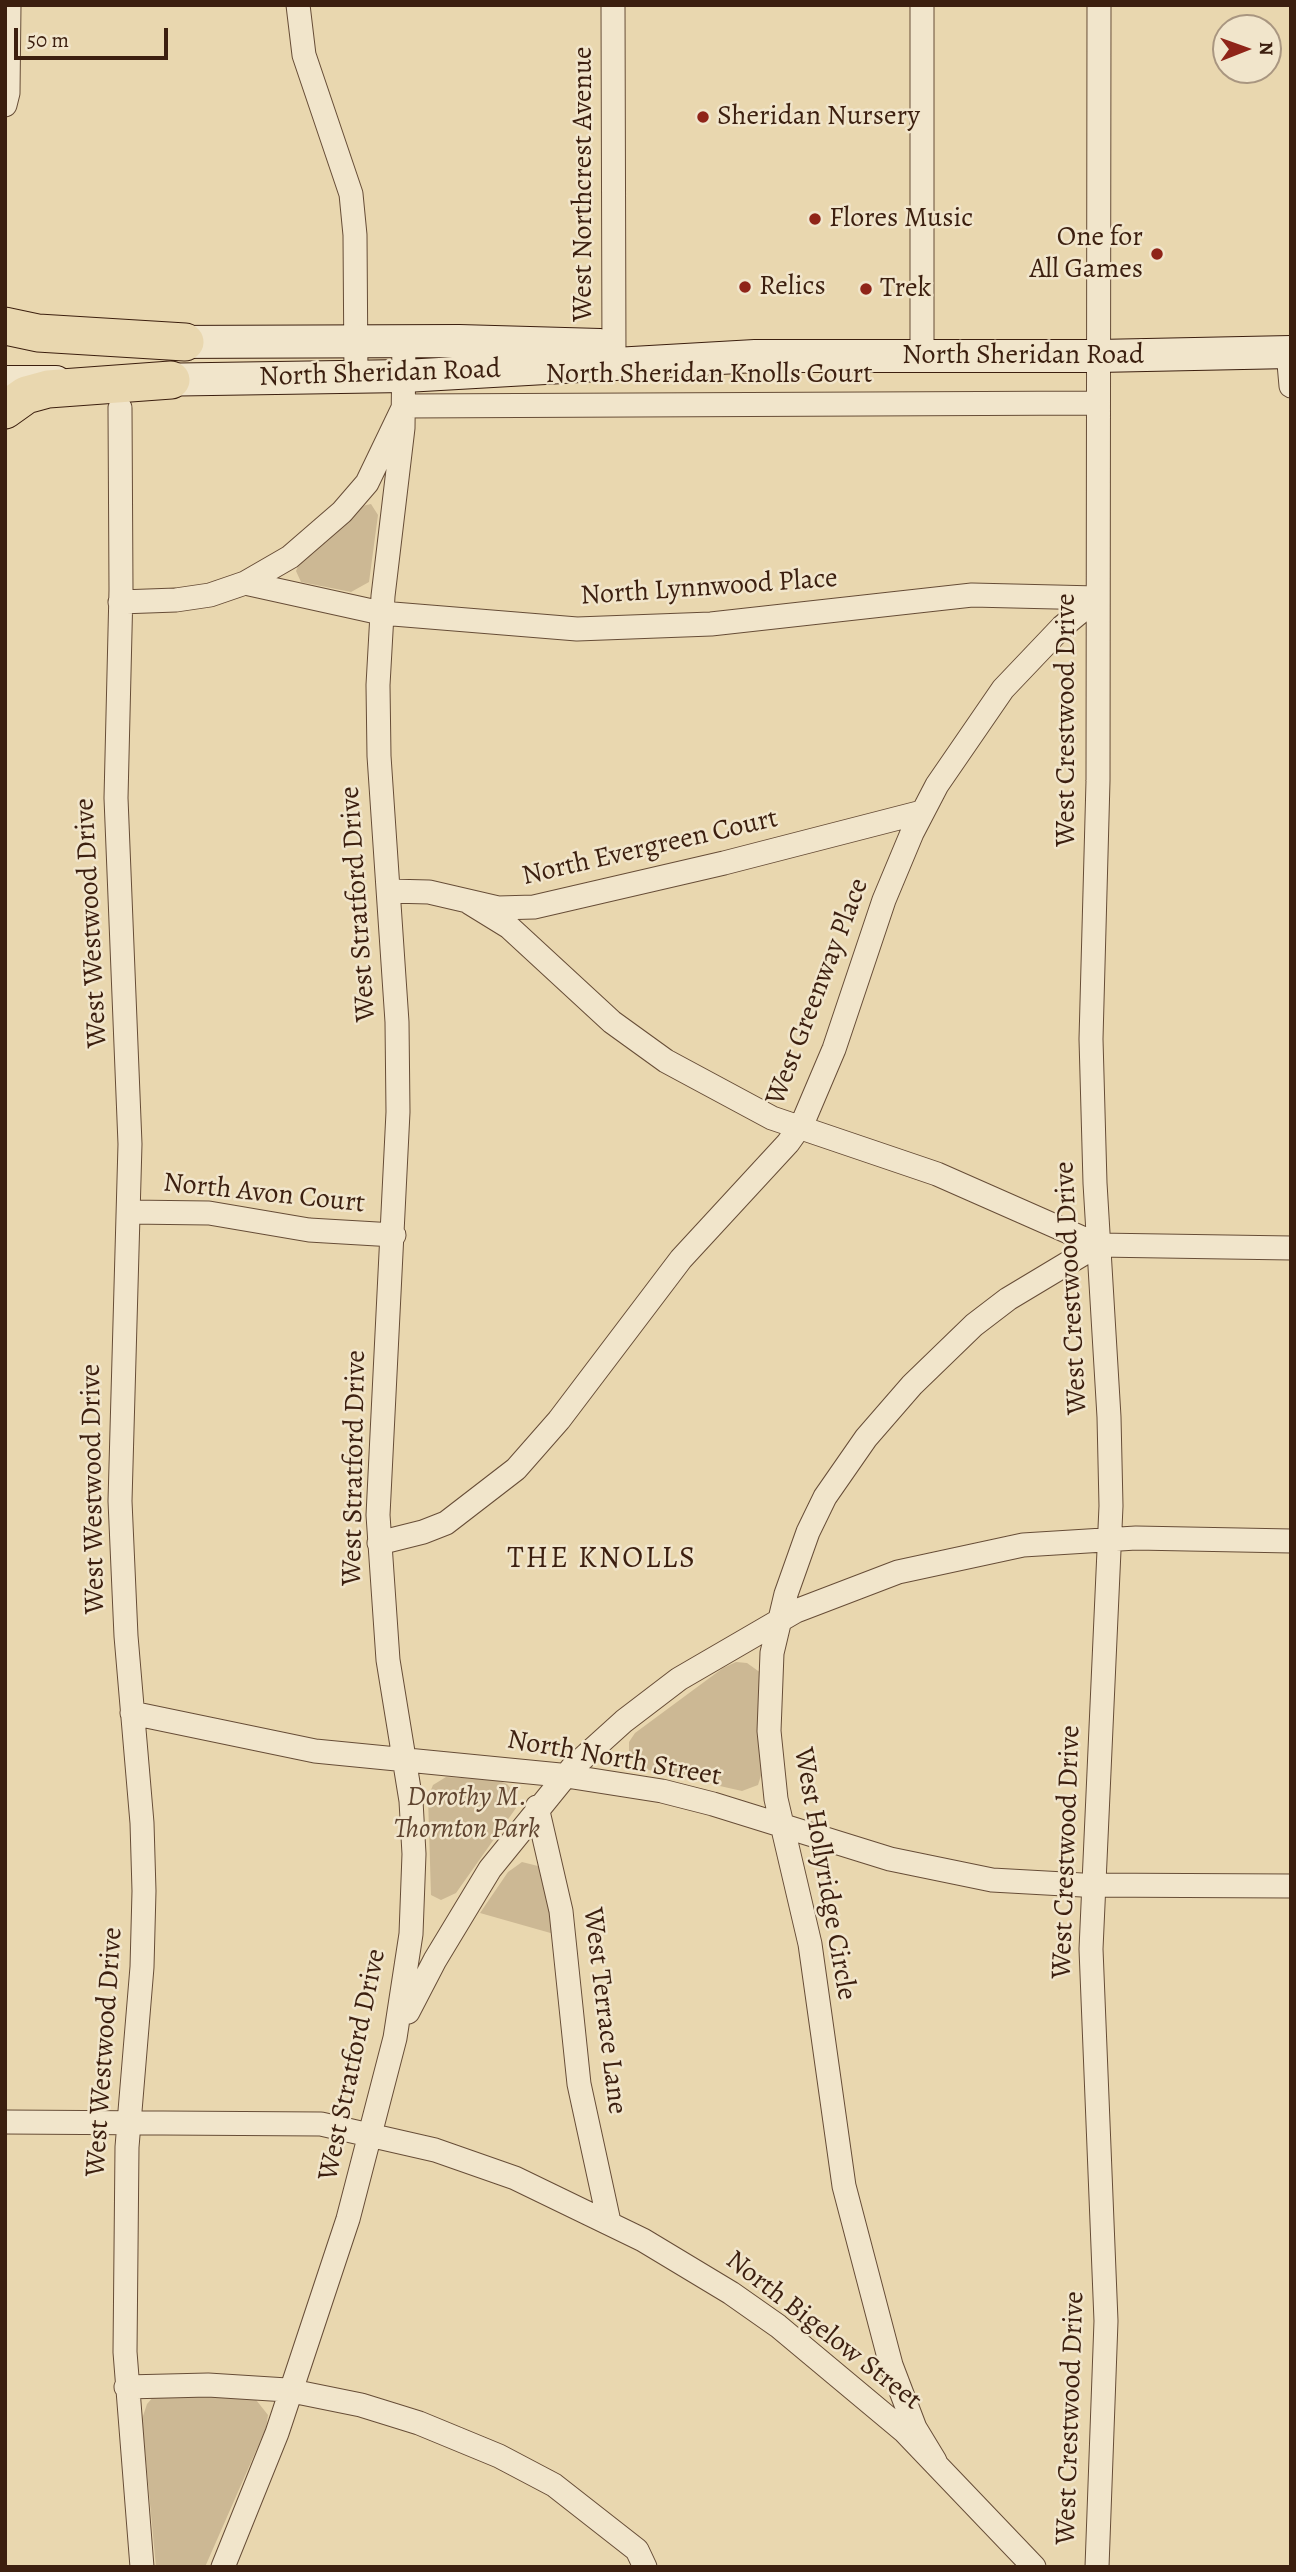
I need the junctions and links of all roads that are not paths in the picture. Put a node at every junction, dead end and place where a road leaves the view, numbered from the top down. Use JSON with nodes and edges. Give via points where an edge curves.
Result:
{"nodes":[{"id":1,"x":9,"y":5,"type":"edge"},
{"id":2,"x":298,"y":5,"type":"edge"},
{"id":3,"x":613,"y":5,"type":"edge"},
{"id":4,"x":922,"y":5,"type":"edge"},
{"id":5,"x":1099,"y":5,"type":"edge"},
{"id":6,"x":5,"y":105,"type":"edge"},
{"id":7,"x":5,"y":326,"type":"edge"},
{"id":8,"x":356,"y":341,"type":"junction"},
{"id":9,"x":404,"y":341,"type":"junction"},
{"id":10,"x":186,"y":342,"type":"junction"},
{"id":11,"x":5,"y":343,"type":"edge"},
{"id":12,"x":1289,"y":352,"type":"edge"},
{"id":13,"x":614,"y":354,"type":"junction"},
{"id":14,"x":922,"y":356,"type":"junction"},
{"id":15,"x":1098,"y":356,"type":"junction"},
{"id":16,"x":356,"y":377,"type":"junction"},
{"id":17,"x":171,"y":380,"type":"junction"},
{"id":18,"x":5,"y":382,"type":"edge"},
{"id":19,"x":1291,"y":386,"type":"edge"},
{"id":20,"x":405,"y":391,"type":"junction"},
{"id":21,"x":1097,"y":402,"type":"junction"},
{"id":22,"x":120,"y":408,"type":"dead end"},
{"id":23,"x":5,"y":410,"type":"edge"},
{"id":24,"x":246,"y":583,"type":"junction"},
{"id":25,"x":1097,"y":598,"type":"junction"},
{"id":26,"x":120,"y":602,"type":"junction"},
{"id":27,"x":381,"y":613,"type":"junction"},
{"id":28,"x":922,"y":812,"type":"junction"},
{"id":29,"x":389,"y":891,"type":"junction"},
{"id":30,"x":470,"y":903,"type":"junction"},
{"id":31,"x":799,"y":1128,"type":"junction"},
{"id":32,"x":129,"y":1212,"type":"junction"},
{"id":33,"x":394,"y":1236,"type":"junction"},
{"id":34,"x":1098,"y":1245,"type":"junction"},
{"id":35,"x":1291,"y":1248,"type":"edge"},
{"id":36,"x":1110,"y":1539,"type":"junction"},
{"id":37,"x":1291,"y":1541,"type":"edge"},
{"id":38,"x":379,"y":1543,"type":"junction"},
{"id":39,"x":779,"y":1620,"type":"junction"},
{"id":40,"x":132,"y":1713,"type":"junction"},
{"id":41,"x":405,"y":1760,"type":"junction"},
{"id":42,"x":564,"y":1776,"type":"junction"},
{"id":43,"x":537,"y":1807,"type":"junction"},
{"id":44,"x":781,"y":1826,"type":"junction"},
{"id":45,"x":1092,"y":1885,"type":"junction"},
{"id":46,"x":1291,"y":1886,"type":"edge"},
{"id":47,"x":391,"y":2055,"type":"junction"},
{"id":48,"x":5,"y":2122,"type":"edge"},
{"id":49,"x":128,"y":2123,"type":"junction"},
{"id":50,"x":371,"y":2134,"type":"junction"},
{"id":51,"x":609,"y":2222,"type":"junction"},
{"id":52,"x":126,"y":2387,"type":"junction"},
{"id":53,"x":292,"y":2391,"type":"junction"},
{"id":54,"x":935,"y":2461,"type":"junction"},
{"id":55,"x":142,"y":2567,"type":"edge"},
{"id":56,"x":223,"y":2567,"type":"edge"},
{"id":57,"x":645,"y":2567,"type":"edge"},
{"id":58,"x":1034,"y":2567,"type":"edge"},
{"id":59,"x":1097,"y":2567,"type":"edge"}],
"edges":[{"from":1,"to":6,"type":"street"},
{"from":2,"to":8,"type":"street","via":[[304,55],[351,194]]},
{"from":3,"to":13,"type":"street","name":"West Northcrest Avenue"},
{"from":4,"to":14,"type":"street"},
{"from":5,"to":15,"type":"street","name":"West Crestwood Drive"},
{"from":7,"to":10,"type":"highway","via":[[38,333]]},
{"from":8,"to":9,"type":"main road","name":"North Sheridan Road"},
{"from":8,"to":10,"type":"main road","name":"North Sheridan Road"},
{"from":8,"to":16,"type":"street"},
{"from":9,"to":13,"type":"main road","name":"North Sheridan Road"},
{"from":9,"to":20,"type":"street","name":"West Stratford Drive"},
{"from":10,"to":11,"type":"main road","name":"North Sheridan Road"},
{"from":12,"to":15,"type":"main road","name":"North Sheridan Road"},
{"from":12,"to":19,"type":"street"},
{"from":13,"to":14,"type":"main road","name":"North Sheridan Road"},
{"from":13,"to":20,"type":"main road","name":"North Sheridan Road"},
{"from":14,"to":15,"type":"main road","name":"North Sheridan Road"},
{"from":15,"to":21,"type":"street","name":"West Crestwood Drive"},
{"from":16,"to":17,"type":"main road","name":"North Sheridan Road"},
{"from":16,"to":20,"type":"main road","name":"North Sheridan Road"},
{"from":17,"to":18,"type":"main road","name":"North Sheridan Road"},
{"from":17,"to":23,"type":"highway","via":[[48,389]]},
{"from":20,"to":21,"type":"street","name":"North Sheridan Knolls Court"},
{"from":20,"to":24,"type":"street","name":"North Lynnwood Place","via":[[372,475],[348,506],[290,557]]},
{"from":20,"to":27,"type":"street","name":"West Stratford Drive"},
{"from":21,"to":25,"type":"street","name":"West Crestwood Drive"},
{"from":22,"to":26,"type":"street","name":"West Westwood Drive"},
{"from":24,"to":26,"type":"street","name":"North Lynnwood Place","via":[[188,599]]},
{"from":24,"to":27,"type":"street","name":"North Lynnwood Place"},
{"from":25,"to":27,"type":"street","name":"North Lynnwood Place","via":[[972,595],[624,630],[513,626]]},
{"from":25,"to":28,"type":"street","name":"West Greenway Place","via":[[1062,627],[1003,689],[955,755]]},
{"from":25,"to":34,"type":"street","name":"West Crestwood Drive","via":[[1091,1039]]},
{"from":26,"to":32,"type":"street","name":"West Westwood Drive","via":[[116,799],[130,1099]]},
{"from":27,"to":29,"type":"street","name":"West Stratford Drive","via":[[378,721]]},
{"from":28,"to":30,"type":"street","name":"North Evergreen Court","via":[[551,904],[514,909]]},
{"from":28,"to":31,"type":"street","name":"West Greenway Place","via":[[884,900],[834,1049]]},
{"from":29,"to":30,"type":"street","name":"North Evergreen Court","via":[[421,891]]},
{"from":29,"to":33,"type":"street","name":"West Stratford Drive","via":[[398,1065]]},
{"from":30,"to":31,"type":"street","via":[[509,927],[612,1022],[666,1061],[760,1113]]},
{"from":31,"to":34,"type":"street","via":[[937,1174]]},
{"from":31,"to":38,"type":"street","name":"West Greenway Place","via":[[777,1158],[681,1259],[559,1420],[516,1469],[446,1522]]},
{"from":32,"to":33,"type":"street","name":"North Avon Court","via":[[209,1213],[309,1230]]},
{"from":32,"to":40,"type":"street","name":"West Westwood Drive","via":[[120,1446]]},
{"from":33,"to":38,"type":"street","name":"West Stratford Drive","via":[[380,1448]]},
{"from":34,"to":35,"type":"street"},
{"from":34,"to":36,"type":"street","name":"West Crestwood Drive"},
{"from":34,"to":39,"type":"street","name":"West Hollyridge Circle","via":[[974,1325],[866,1438],[813,1520]]},
{"from":36,"to":37,"type":"street"},
{"from":36,"to":39,"type":"street","via":[[1023,1545],[926,1564],[850,1589]]},
{"from":36,"to":45,"type":"street","name":"West Crestwood Drive"},
{"from":38,"to":41,"type":"street","name":"West Stratford Drive","via":[[388,1660]]},
{"from":39,"to":42,"type":"street","via":[[670,1686]]},
{"from":39,"to":44,"type":"street","name":"West Hollyridge Circle","via":[[769,1717]]},
{"from":40,"to":41,"type":"street","name":"North North Street","via":[[280,1745]]},
{"from":40,"to":49,"type":"street","name":"West Westwood Drive","via":[[142,1823],[144,1930]]},
{"from":41,"to":42,"type":"street","name":"North North Street"},
{"from":41,"to":47,"type":"street","name":"West Stratford Drive","via":[[414,1841],[413,1907],[406,1980]]},
{"from":42,"to":43,"type":"street"},
{"from":42,"to":44,"type":"street","name":"North North Street","via":[[681,1795]]},
{"from":43,"to":47,"type":"street","via":[[490,1869],[439,1953]]},
{"from":43,"to":51,"type":"street","name":"West Terrace Lane","via":[[561,1911],[579,2084]]},
{"from":44,"to":45,"type":"street","name":"North North Street","via":[[958,1874],[1011,1882]]},
{"from":44,"to":54,"type":"street","name":"West Hollyridge Circle","via":[[805,1919],[838,2157],[856,2238],[903,2398]]},
{"from":45,"to":46,"type":"street","name":"North North Street"},
{"from":45,"to":59,"type":"street","name":"West Crestwood Drive","via":[[1091,2012],[1106,2321]]},
{"from":47,"to":50,"type":"street","name":"West Stratford Drive"},
{"from":48,"to":49,"type":"street","name":"North Bigelow Street"},
{"from":49,"to":50,"type":"street","name":"North Bigelow Street","via":[[303,2123]]},
{"from":49,"to":52,"type":"street","name":"West Westwood Drive"},
{"from":50,"to":51,"type":"street","name":"North Bigelow Street","via":[[474,2162]]},
{"from":50,"to":53,"type":"street","name":"West Stratford Drive"},
{"from":51,"to":54,"type":"street","name":"North Bigelow Street","via":[[756,2311],[875,2406]]},
{"from":52,"to":53,"type":"street","via":[[208,2385]]},
{"from":52,"to":55,"type":"street","name":"West Westwood Drive"},
{"from":53,"to":56,"type":"street","name":"West Stratford Drive"},
{"from":53,"to":57,"type":"street","via":[[390,2413],[510,2461],[598,2518],[637,2550]]},
{"from":54,"to":58,"type":"street","name":"North Bigelow Street"}]}
